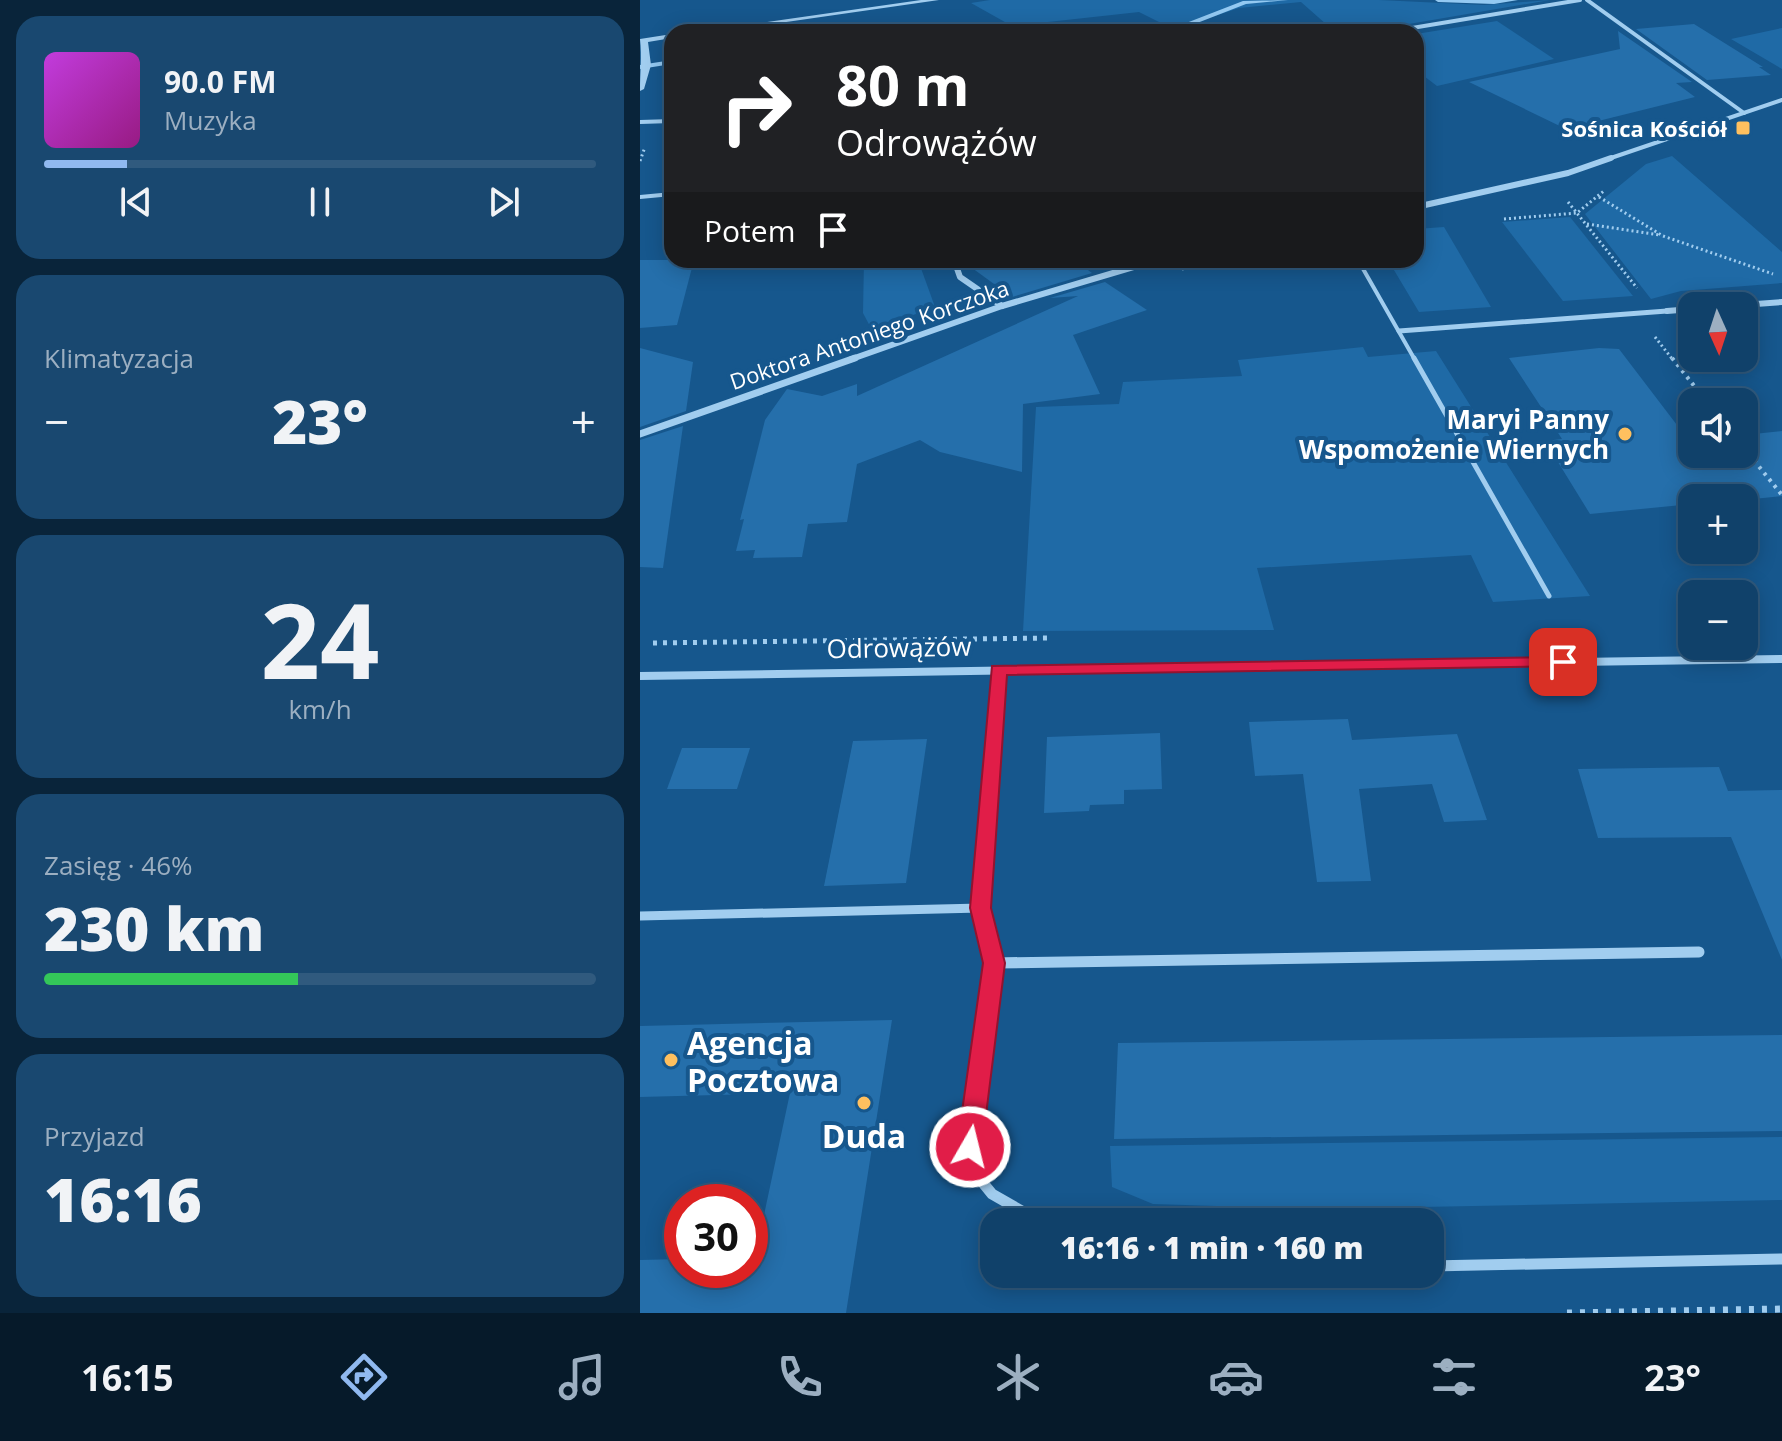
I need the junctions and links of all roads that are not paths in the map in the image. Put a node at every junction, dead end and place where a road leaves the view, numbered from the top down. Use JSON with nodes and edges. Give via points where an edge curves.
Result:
{"nodes":[{"id":1,"x":936,"y":0,"type":"edge"},
{"id":2,"x":1580,"y":0,"type":"edge"},
{"id":3,"x":1587,"y":0,"type":"edge"},
{"id":4,"x":760,"y":24,"type":"edge"},
{"id":5,"x":1424,"y":26,"type":"edge"},
{"id":6,"x":664,"y":37,"type":"edge"},
{"id":7,"x":642,"y":41,"type":"edge"},
{"id":8,"x":640,"y":89,"type":"edge"},
{"id":9,"x":1782,"y":100,"type":"edge"},
{"id":10,"x":1744,"y":113,"type":"junction"},
{"id":11,"x":664,"y":121,"type":"edge"},
{"id":12,"x":640,"y":122,"type":"edge"},
{"id":13,"x":664,"y":195,"type":"edge"},
{"id":14,"x":640,"y":197,"type":"edge"},
{"id":15,"x":1424,"y":205,"type":"edge"},
{"id":16,"x":957,"y":268,"type":"edge"},
{"id":17,"x":1130,"y":268,"type":"edge"},
{"id":18,"x":1363,"y":268,"type":"edge"},
{"id":19,"x":1782,"y":302,"type":"edge"},
{"id":20,"x":1758,"y":304,"type":"edge"},
{"id":21,"x":1002,"y":306,"type":"junction"},
{"id":22,"x":1678,"y":310,"type":"edge"},
{"id":23,"x":1667,"y":311,"type":"joint"},
{"id":24,"x":1399,"y":331,"type":"junction"},
{"id":25,"x":640,"y":434,"type":"edge"},
{"id":26,"x":1549,"y":596,"type":"dead end"},
{"id":27,"x":1782,"y":659,"type":"edge"},
{"id":28,"x":998,"y":670,"type":"junction"},
{"id":29,"x":640,"y":676,"type":"edge"},
{"id":30,"x":981,"y":908,"type":"junction"},
{"id":31,"x":640,"y":916,"type":"edge"},
{"id":32,"x":1699,"y":952,"type":"dead end"},
{"id":33,"x":994,"y":963,"type":"junction"},
{"id":34,"x":1011,"y":1208,"type":"edge"},
{"id":35,"x":1782,"y":1259,"type":"edge"},
{"id":36,"x":1444,"y":1266,"type":"edge"}],
"edges":[{"from":1,"to":4,"type":"street"},
{"from":2,"to":5,"type":"street"},
{"from":3,"to":10,"type":"street"},
{"from":6,"to":7,"type":"street"},
{"from":7,"to":8,"type":"street","via":[[647,58]]},
{"from":9,"to":10,"type":"street"},
{"from":10,"to":15,"type":"street","via":[[1568,173]]},
{"from":11,"to":12,"type":"street"},
{"from":13,"to":14,"type":"lane"},
{"from":16,"to":21,"type":"street","via":[[960,277]]},
{"from":17,"to":21,"type":"street","name":"Doktora Antoniego Korczoka"},
{"from":18,"to":24,"type":"lane"},
{"from":19,"to":20,"type":"street"},
{"from":21,"to":25,"type":"street","name":"Doktora Antoniego Korczoka"},
{"from":22,"to":23,"type":"street"},
{"from":23,"to":24,"type":"street"},
{"from":24,"to":26,"type":"lane"},
{"from":27,"to":28,"type":"street","name":"Odrowążów"},
{"from":28,"to":29,"type":"street","name":"Odrowążów"},
{"from":28,"to":30,"type":"street"},
{"from":30,"to":31,"type":"street"},
{"from":30,"to":33,"type":"street"},
{"from":32,"to":33,"type":"street"},
{"from":33,"to":34,"type":"street","via":[[970,1167],[982,1188]]},
{"from":35,"to":36,"type":"street"}]}
